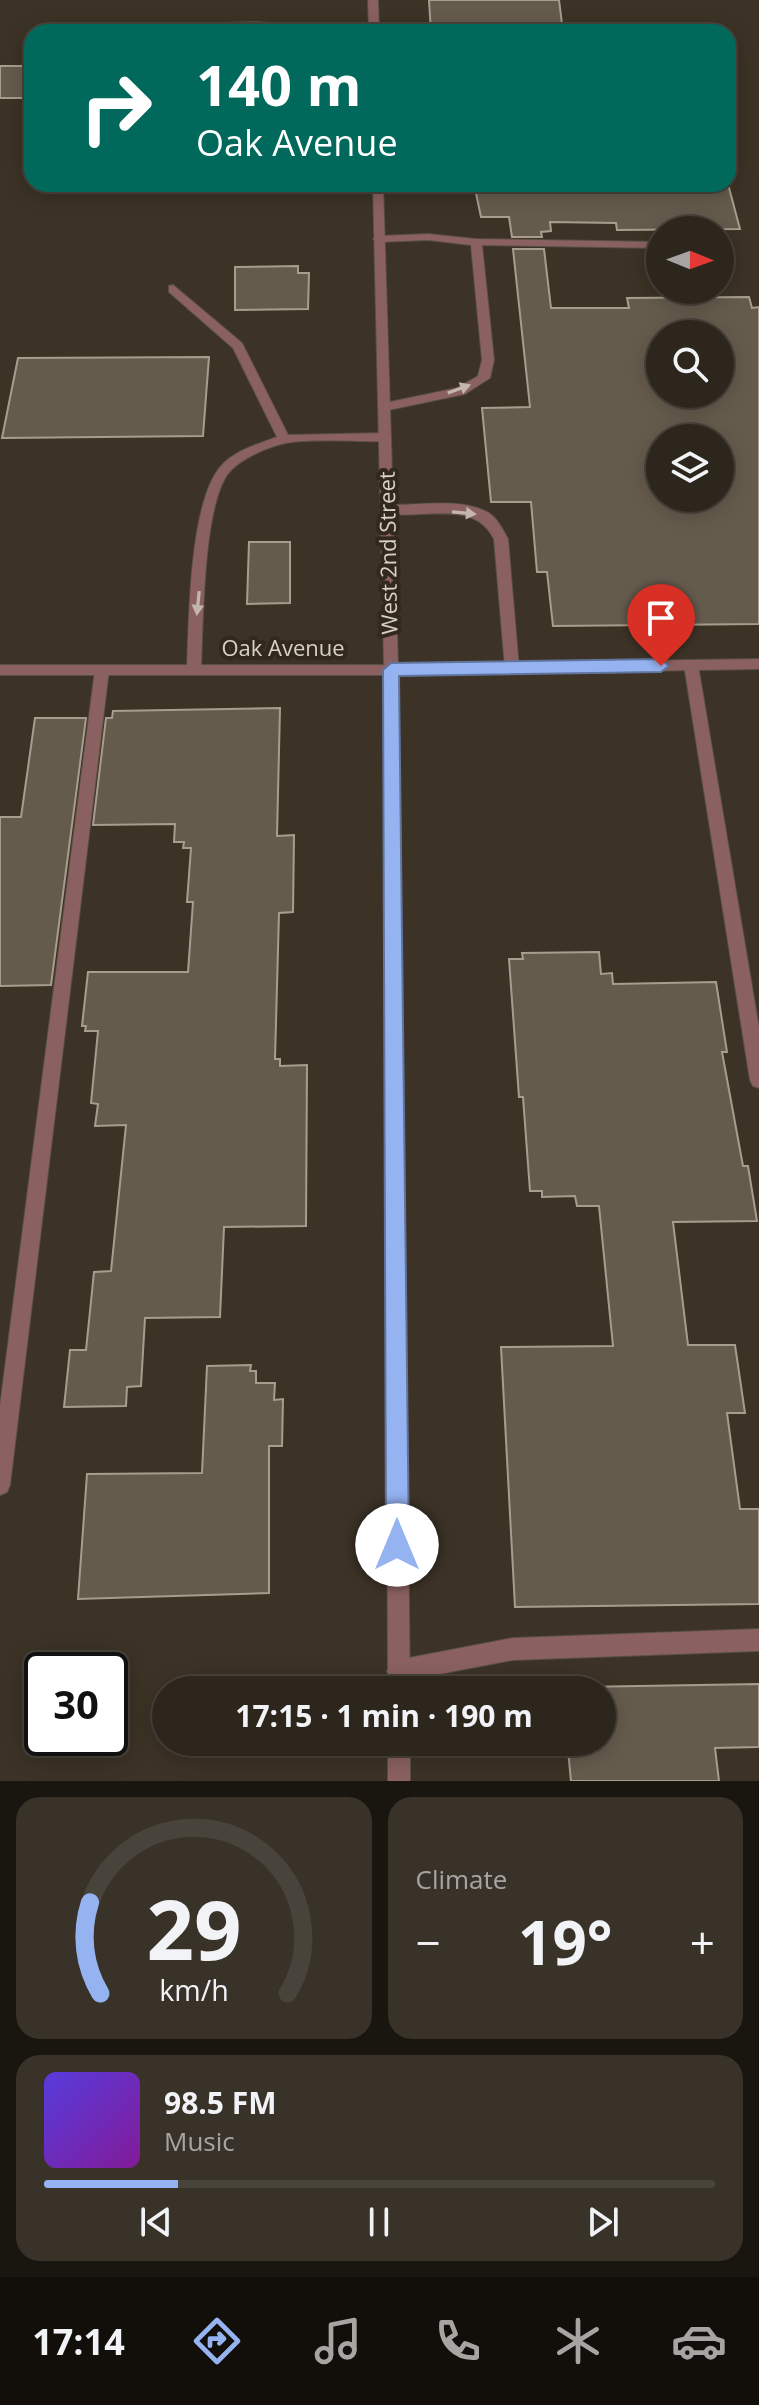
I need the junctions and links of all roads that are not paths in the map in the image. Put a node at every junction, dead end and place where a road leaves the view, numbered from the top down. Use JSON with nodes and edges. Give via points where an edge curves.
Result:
{"nodes":[{"id":1,"x":373,"y":0,"type":"edge"},
{"id":2,"x":374,"y":24,"type":"edge"},
{"id":3,"x":378,"y":192,"type":"edge"},
{"id":4,"x":379,"y":239,"type":"junction"},
{"id":5,"x":476,"y":242,"type":"junction"},
{"id":6,"x":646,"y":245,"type":"edge"},
{"id":7,"x":173,"y":289,"type":"dead end"},
{"id":8,"x":384,"y":407,"type":"junction"},
{"id":9,"x":385,"y":437,"type":"junction"},
{"id":10,"x":284,"y":439,"type":"junction"},
{"id":11,"x":387,"y":510,"type":"junction"},
{"id":12,"x":759,"y":664,"type":"edge"},
{"id":13,"x":691,"y":665,"type":"junction"},
{"id":14,"x":512,"y":668,"type":"junction"},
{"id":15,"x":0,"y":670,"type":"edge"},
{"id":16,"x":102,"y":670,"type":"junction"},
{"id":17,"x":194,"y":670,"type":"junction"},
{"id":18,"x":391,"y":670,"type":"junction"},
{"id":19,"x":759,"y":1080,"type":"edge"},
{"id":20,"x":0,"y":1485,"type":"edge"},
{"id":21,"x":759,"y":1640,"type":"edge"},
{"id":22,"x":398,"y":1676,"type":"edge"},
{"id":23,"x":413,"y":1676,"type":"edge"},
{"id":24,"x":399,"y":1756,"type":"edge"},
{"id":25,"x":399,"y":1781,"type":"edge"}],
"edges":[{"from":1,"to":2,"type":"street"},
{"from":3,"to":4,"type":"street","name":"West 2nd Street"},
{"from":4,"to":5,"type":"street"},
{"from":4,"to":8,"type":"street","name":"West 2nd Street"},
{"from":5,"to":6,"type":"street"},
{"from":8,"to":5,"type":"street","one_way":true,"via":[[461,391],[484,378],[488,360]]},
{"from":7,"to":10,"type":"street","via":[[238,346]]},
{"from":8,"to":9,"type":"street","name":"West 2nd Street"},
{"from":9,"to":10,"type":"street"},
{"from":9,"to":11,"type":"street","name":"West 2nd Street"},
{"from":10,"to":17,"type":"street","one_way":true,"via":[[226,467],[215,480]]},
{"from":11,"to":14,"type":"street","one_way":true,"via":[[466,512],[493,524],[501,539]]},
{"from":11,"to":18,"type":"street","name":"West 2nd Street"},
{"from":12,"to":13,"type":"street","name":"Oak Avenue"},
{"from":13,"to":14,"type":"street","name":"Oak Avenue"},
{"from":13,"to":19,"type":"street"},
{"from":14,"to":18,"type":"street","name":"Oak Avenue"},
{"from":15,"to":16,"type":"street","name":"Oak Avenue"},
{"from":16,"to":17,"type":"street","name":"Oak Avenue"},
{"from":16,"to":20,"type":"street"},
{"from":17,"to":18,"type":"street","name":"Oak Avenue"},
{"from":18,"to":22,"type":"street","name":"West 2nd Street"},
{"from":21,"to":23,"type":"street","via":[[513,1649]]},
{"from":24,"to":25,"type":"street"}]}
